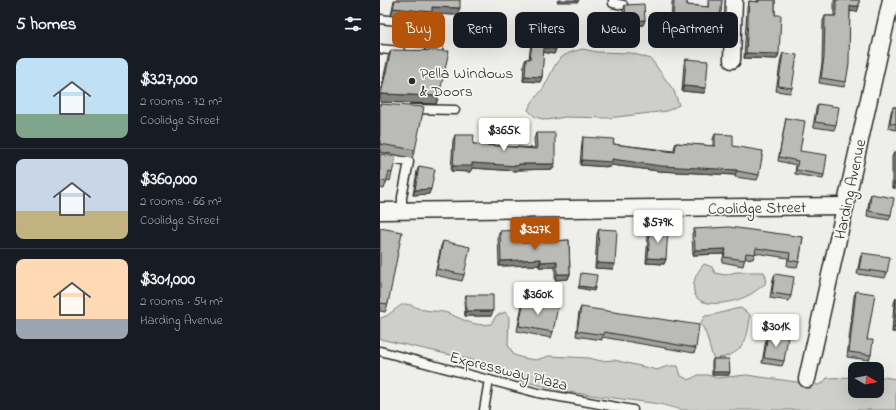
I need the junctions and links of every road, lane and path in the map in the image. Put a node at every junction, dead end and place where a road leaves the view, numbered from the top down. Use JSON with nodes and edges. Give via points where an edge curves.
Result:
{"nodes":[{"id":1,"x":613,"y":0,"type":"edge"},
{"id":2,"x":734,"y":0,"type":"edge"},
{"id":3,"x":891,"y":0,"type":"edge"},
{"id":4,"x":623,"y":5,"type":"dead end"},
{"id":5,"x":380,"y":19,"type":"edge"},
{"id":6,"x":380,"y":49,"type":"edge"},
{"id":7,"x":732,"y":60,"type":"dead end"},
{"id":8,"x":404,"y":108,"type":"edge"},
{"id":9,"x":456,"y":110,"type":"dead end"},
{"id":10,"x":380,"y":157,"type":"edge"},
{"id":11,"x":845,"y":206,"type":"junction"},
{"id":12,"x":380,"y":211,"type":"edge"},
{"id":13,"x":402,"y":211,"type":"junction"},
{"id":14,"x":380,"y":351,"type":"edge"},
{"id":15,"x":807,"y":379,"type":"dead end"},
{"id":16,"x":489,"y":380,"type":"junction"},
{"id":17,"x":484,"y":410,"type":"edge"},
{"id":18,"x":633,"y":410,"type":"edge"}],
"edges":[{"from":1,"to":4,"type":"lane","via":[[613,3]]},
{"from":2,"to":7,"type":"street"},
{"from":3,"to":11,"type":"street","name":"Harding Avenue"},
{"from":5,"to":6,"type":"lane","via":[[440,26],[438,52],[433,54]]},
{"from":8,"to":9,"type":"lane"},
{"from":10,"to":13,"type":"lane","via":[[409,162]]},
{"from":11,"to":13,"type":"street","name":"Coolidge Street"},
{"from":11,"to":15,"type":"street","name":"Harding Avenue"},
{"from":12,"to":13,"type":"street","name":"Coolidge Street"},
{"from":14,"to":16,"type":"lane","name":"Expressway Plaza"},
{"from":16,"to":17,"type":"lane"},
{"from":16,"to":18,"type":"lane","name":"Expressway Plaza","via":[[538,393]]}]}
